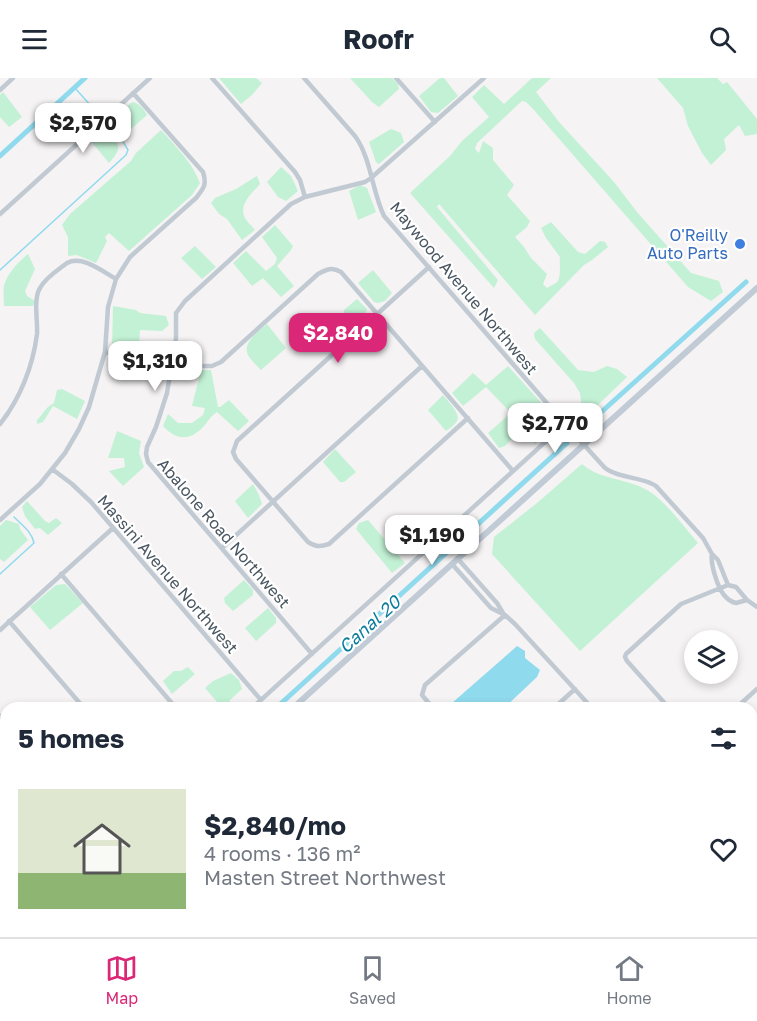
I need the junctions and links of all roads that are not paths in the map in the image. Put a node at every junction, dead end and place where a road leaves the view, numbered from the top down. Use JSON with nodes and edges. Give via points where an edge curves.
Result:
{"nodes":[{"id":1,"x":13,"y":78,"type":"edge"},
{"id":2,"x":150,"y":78,"type":"edge"},
{"id":3,"x":212,"y":78,"type":"edge"},
{"id":4,"x":304,"y":78,"type":"edge"},
{"id":5,"x":396,"y":78,"type":"edge"},
{"id":6,"x":484,"y":78,"type":"edge"},
{"id":7,"x":0,"y":90,"type":"edge"},
{"id":8,"x":133,"y":93,"type":"junction"},
{"id":9,"x":435,"y":122,"type":"junction"},
{"id":10,"x":371,"y":178,"type":"junction"},
{"id":11,"x":305,"y":197,"type":"junction"},
{"id":12,"x":0,"y":214,"type":"edge"},
{"id":13,"x":429,"y":267,"type":"junction"},
{"id":14,"x":116,"y":279,"type":"junction"},
{"id":15,"x":757,"y":288,"type":"edge"},
{"id":16,"x":377,"y":314,"type":"junction"},
{"id":17,"x":105,"y":352,"type":"junction"},
{"id":18,"x":173,"y":361,"type":"junction"},
{"id":19,"x":422,"y":366,"type":"junction"},
{"id":20,"x":468,"y":418,"type":"junction"},
{"id":21,"x":0,"y":424,"type":"edge"},
{"id":22,"x":565,"y":424,"type":"junction"},
{"id":23,"x":584,"y":444,"type":"junction"},
{"id":24,"x":52,"y":469,"type":"junction"},
{"id":25,"x":513,"y":471,"type":"junction"},
{"id":26,"x":273,"y":502,"type":"junction"},
{"id":27,"x":0,"y":520,"type":"edge"},
{"id":28,"x":113,"y":528,"type":"junction"},
{"id":29,"x":222,"y":548,"type":"junction"},
{"id":30,"x":712,"y":554,"type":"junction"},
{"id":31,"x":458,"y":559,"type":"junction"},
{"id":32,"x":452,"y":564,"type":"junction"},
{"id":33,"x":61,"y":574,"type":"junction"},
{"id":34,"x":728,"y":585,"type":"junction"},
{"id":35,"x":720,"y":588,"type":"junction"},
{"id":36,"x":747,"y":600,"type":"junction"},
{"id":37,"x":757,"y":607,"type":"edge"},
{"id":38,"x":505,"y":615,"type":"junction"},
{"id":39,"x":9,"y":621,"type":"junction"},
{"id":40,"x":0,"y":630,"type":"edge"},
{"id":41,"x":312,"y":654,"type":"junction"},
{"id":42,"x":575,"y":689,"type":"junction"},
{"id":43,"x":757,"y":690,"type":"edge"},
{"id":44,"x":261,"y":700,"type":"junction"},
{"id":45,"x":79,"y":702,"type":"edge"},
{"id":46,"x":171,"y":702,"type":"edge"},
{"id":47,"x":259,"y":702,"type":"edge"},
{"id":48,"x":300,"y":702,"type":"edge"},
{"id":49,"x":428,"y":702,"type":"edge"},
{"id":50,"x":561,"y":702,"type":"edge"},
{"id":51,"x":587,"y":702,"type":"edge"},
{"id":52,"x":664,"y":702,"type":"edge"},
{"id":53,"x":743,"y":702,"type":"edge"}],
"edges":[{"from":1,"to":7,"type":"street"},
{"from":2,"to":8,"type":"street"},
{"from":3,"to":11,"type":"street","via":[[295,172]]},
{"from":4,"to":10,"type":"street","name":"Maywood Avenue Northwest","via":[[355,136]]},
{"from":5,"to":9,"type":"street"},
{"from":6,"to":9,"type":"street","name":"Abalone Road Northwest"},
{"from":8,"to":12,"type":"street"},
{"from":8,"to":14,"type":"street","via":[[203,172],[205,180],[204,189],[196,198],[130,257]]},
{"from":9,"to":10,"type":"street","name":"Abalone Road Northwest"},
{"from":10,"to":11,"type":"street","name":"Abalone Road Northwest"},
{"from":10,"to":13,"type":"street","name":"Maywood Avenue Northwest","via":[[384,216]]},
{"from":11,"to":18,"type":"street","name":"Abalone Road Northwest","via":[[291,204],[180,306],[176,313]]},
{"from":13,"to":16,"type":"street"},
{"from":13,"to":22,"type":"street","name":"Maywood Avenue Northwest"},
{"from":14,"to":17,"type":"street","via":[[108,307]]},
{"from":14,"to":21,"type":"street","via":[[83,262],[70,261],[44,283],[37,295],[37,334],[27,377]]},
{"from":15,"to":23,"type":"main road"},
{"from":16,"to":18,"type":"street","via":[[341,272],[326,269],[221,362],[202,366]]},
{"from":16,"to":19,"type":"street"},
{"from":16,"to":26,"type":"street","via":[[237,441],[233,452],[236,459]]},
{"from":17,"to":18,"type":"street"},
{"from":17,"to":24,"type":"street","via":[[89,407]]},
{"from":18,"to":29,"type":"street","name":"Abalone Road Northwest","via":[[167,393],[147,447],[147,462]]},
{"from":19,"to":20,"type":"street"},
{"from":19,"to":26,"type":"street"},
{"from":20,"to":25,"type":"street"},
{"from":20,"to":26,"type":"street","via":[[329,544],[315,547],[308,542]]},
{"from":22,"to":23,"type":"street","name":"Maywood Avenue Northwest"},
{"from":22,"to":25,"type":"street"},
{"from":23,"to":30,"type":"street","name":"Maywood Avenue Northwest","via":[[610,472],[656,486],[703,538]]},
{"from":23,"to":31,"type":"main road"},
{"from":24,"to":27,"type":"street"},
{"from":24,"to":28,"type":"street","name":"Massini Avenue Northwest","via":[[91,502]]},
{"from":25,"to":41,"type":"street"},
{"from":26,"to":29,"type":"street"},
{"from":28,"to":33,"type":"street"},
{"from":28,"to":44,"type":"street","name":"Massini Avenue Northwest"},
{"from":29,"to":41,"type":"street","name":"Abalone Road Northwest"},
{"from":30,"to":34,"type":"street","name":"Maywood Avenue Northwest"},
{"from":30,"to":35,"type":"street","via":[[711,563]]},
{"from":31,"to":32,"type":"main road"},
{"from":31,"to":38,"type":"street"},
{"from":32,"to":38,"type":"street","via":[[491,608]]},
{"from":32,"to":48,"type":"main road"},
{"from":33,"to":39,"type":"street"},
{"from":33,"to":46,"type":"street"},
{"from":34,"to":35,"type":"street"},
{"from":34,"to":36,"type":"street","via":[[736,587]]},
{"from":35,"to":36,"type":"street","via":[[732,602]]},
{"from":35,"to":52,"type":"street","via":[[681,604],[626,654],[627,661]]},
{"from":36,"to":37,"type":"street"},
{"from":38,"to":42,"type":"street"},
{"from":38,"to":49,"type":"street","via":[[425,686],[422,695]]},
{"from":39,"to":40,"type":"street"},
{"from":39,"to":45,"type":"street"},
{"from":41,"to":44,"type":"street"},
{"from":42,"to":50,"type":"street"},
{"from":42,"to":51,"type":"street"},
{"from":43,"to":53,"type":"street"},
{"from":44,"to":47,"type":"street"}]}
